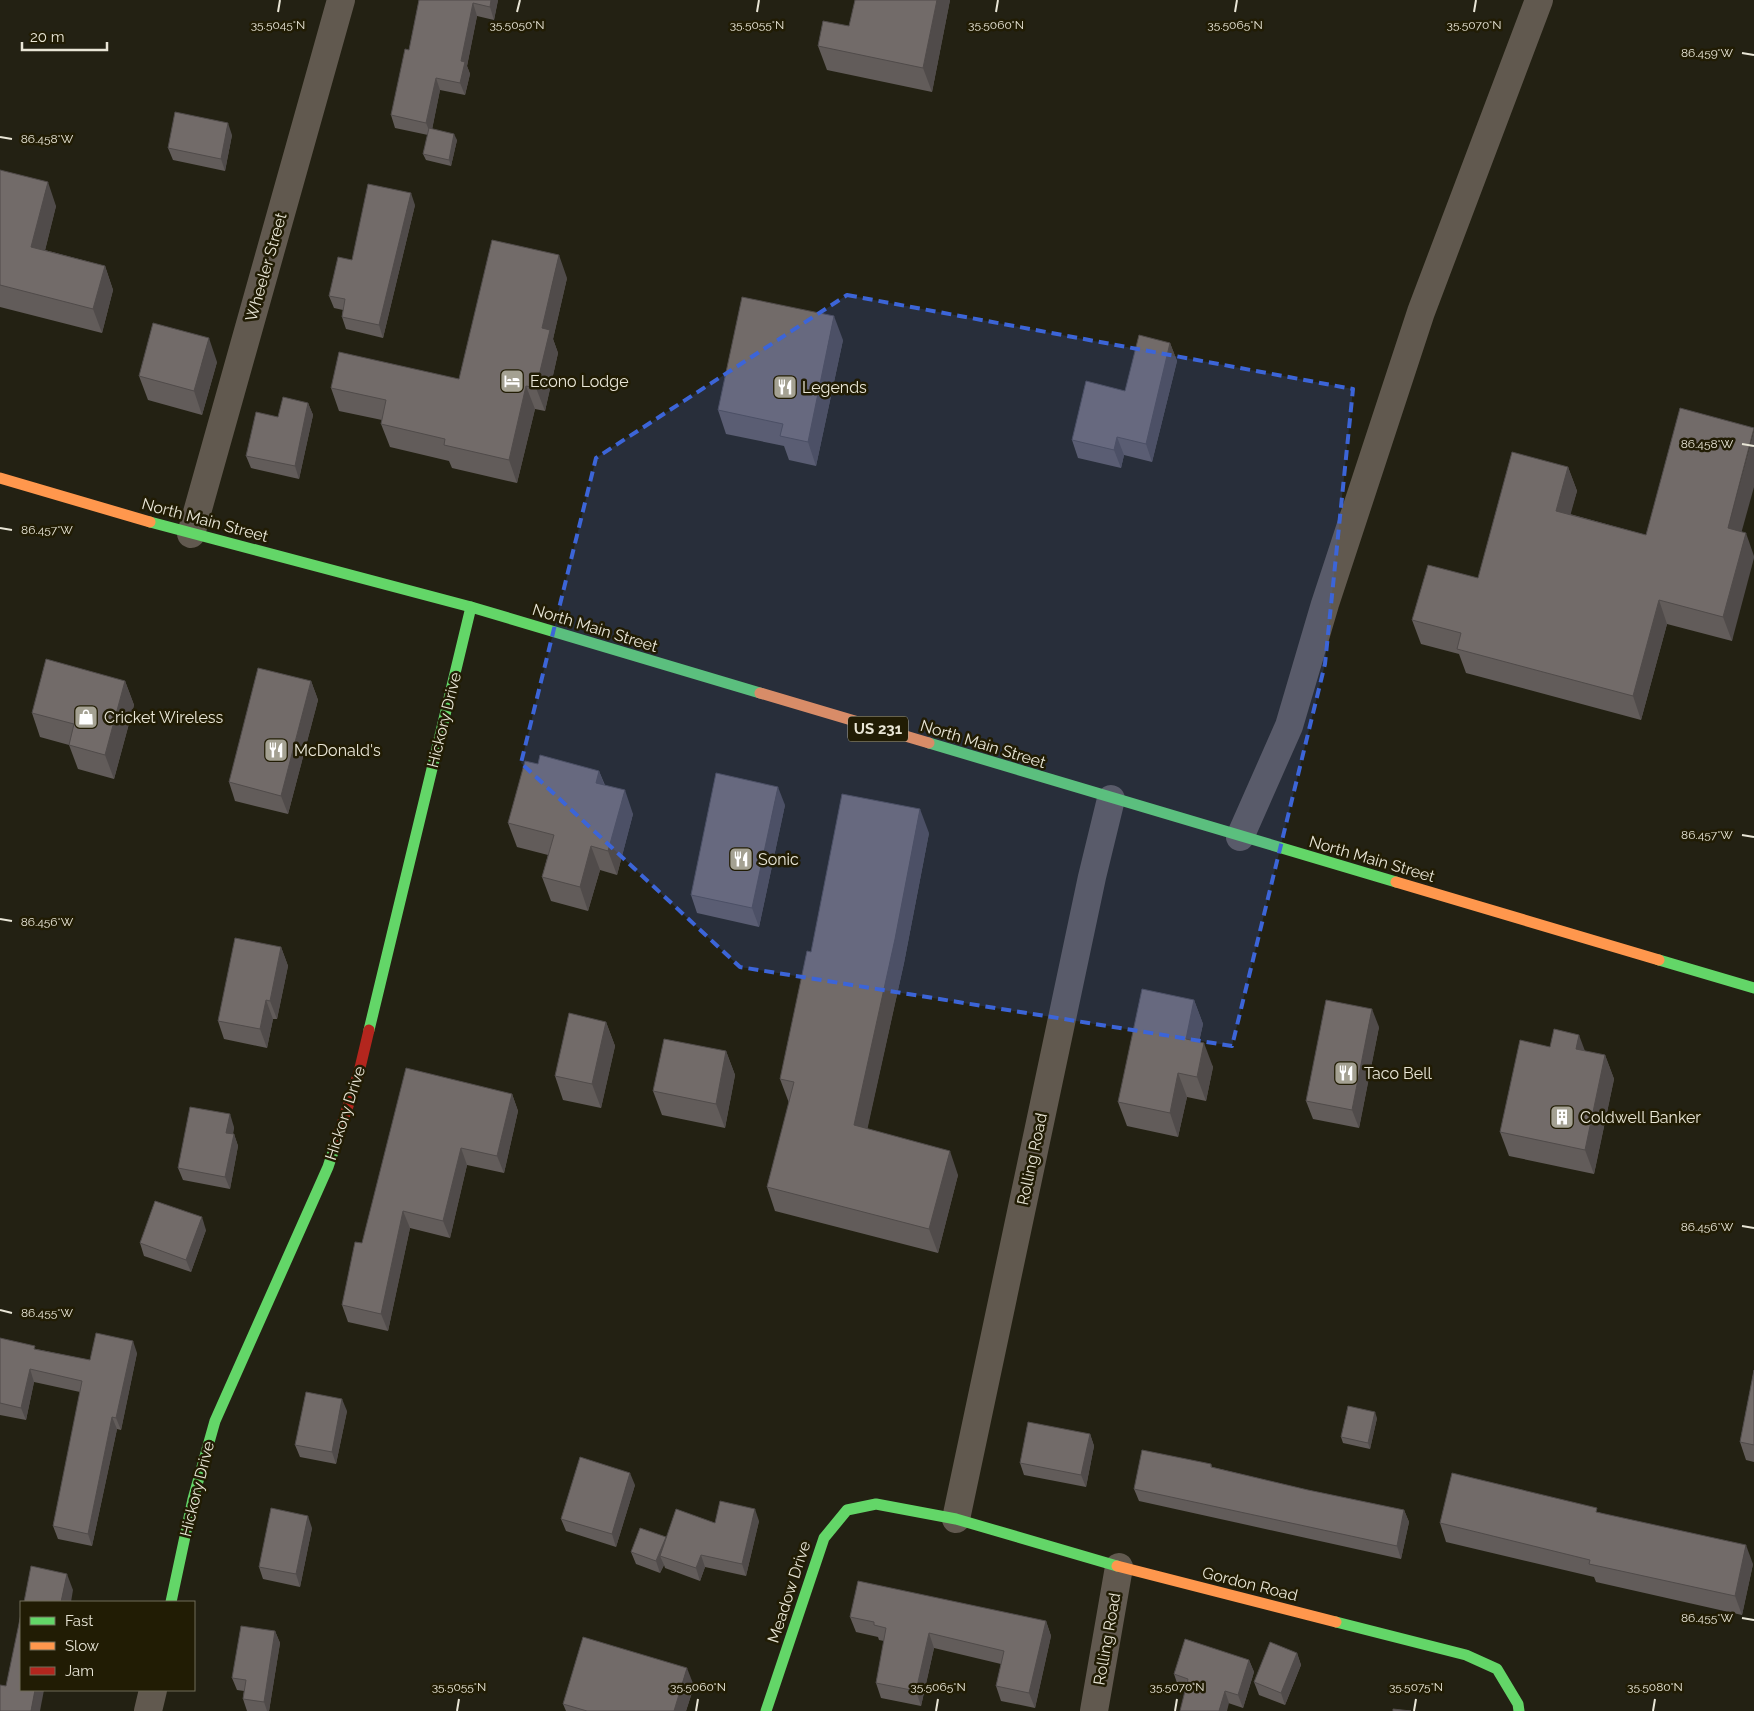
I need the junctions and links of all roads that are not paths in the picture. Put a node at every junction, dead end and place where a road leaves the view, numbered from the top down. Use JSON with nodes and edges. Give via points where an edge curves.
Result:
{"nodes":[{"id":1,"x":341,"y":0,"type":"edge"},
{"id":2,"x":1539,"y":0,"type":"edge"},
{"id":3,"x":0,"y":478,"type":"edge"},
{"id":4,"x":191,"y":534,"type":"junction"},
{"id":5,"x":471,"y":608,"type":"junction"},
{"id":6,"x":1111,"y":799,"type":"junction"},
{"id":7,"x":1240,"y":836,"type":"junction"},
{"id":8,"x":1754,"y":988,"type":"edge"},
{"id":9,"x":956,"y":1519,"type":"junction"},
{"id":10,"x":1119,"y":1567,"type":"junction"},
{"id":11,"x":171,"y":1601,"type":"edge"},
{"id":12,"x":153,"y":1691,"type":"edge"},
{"id":13,"x":1518,"y":1707,"type":"edge"},
{"id":14,"x":148,"y":1711,"type":"edge"},
{"id":15,"x":766,"y":1711,"type":"edge"},
{"id":16,"x":1094,"y":1711,"type":"edge"}],
"edges":[{"from":1,"to":4,"type":"street","name":"Wheeler Street"},
{"from":2,"to":7,"type":"street","via":[[1421,312],[1324,604],[1289,726]]},
{"from":3,"to":4,"type":"main road","name":"North Main Street","number":"US 231"},
{"from":4,"to":5,"type":"main road","name":"North Main Street","number":"US 231"},
{"from":5,"to":6,"type":"main road","name":"North Main Street","number":"US 231"},
{"from":5,"to":11,"type":"main road","name":"Hickory Drive","via":[[359,1072],[328,1168],[215,1421],[193,1499]]},
{"from":6,"to":7,"type":"main road","name":"North Main Street","number":"US 231"},
{"from":6,"to":9,"type":"street","name":"Rolling Road"},
{"from":7,"to":8,"type":"main road","name":"North Main Street","number":"US 231"},
{"from":9,"to":10,"type":"main road","name":"Gordon Road"},
{"from":9,"to":15,"type":"main road","name":"Meadow Drive","via":[[876,1504],[847,1510],[824,1538]]},
{"from":10,"to":13,"type":"main road","name":"Gordon Road","via":[[1466,1655],[1497,1669]]},
{"from":10,"to":16,"type":"street","name":"Rolling Road"},
{"from":12,"to":14,"type":"street"}]}
